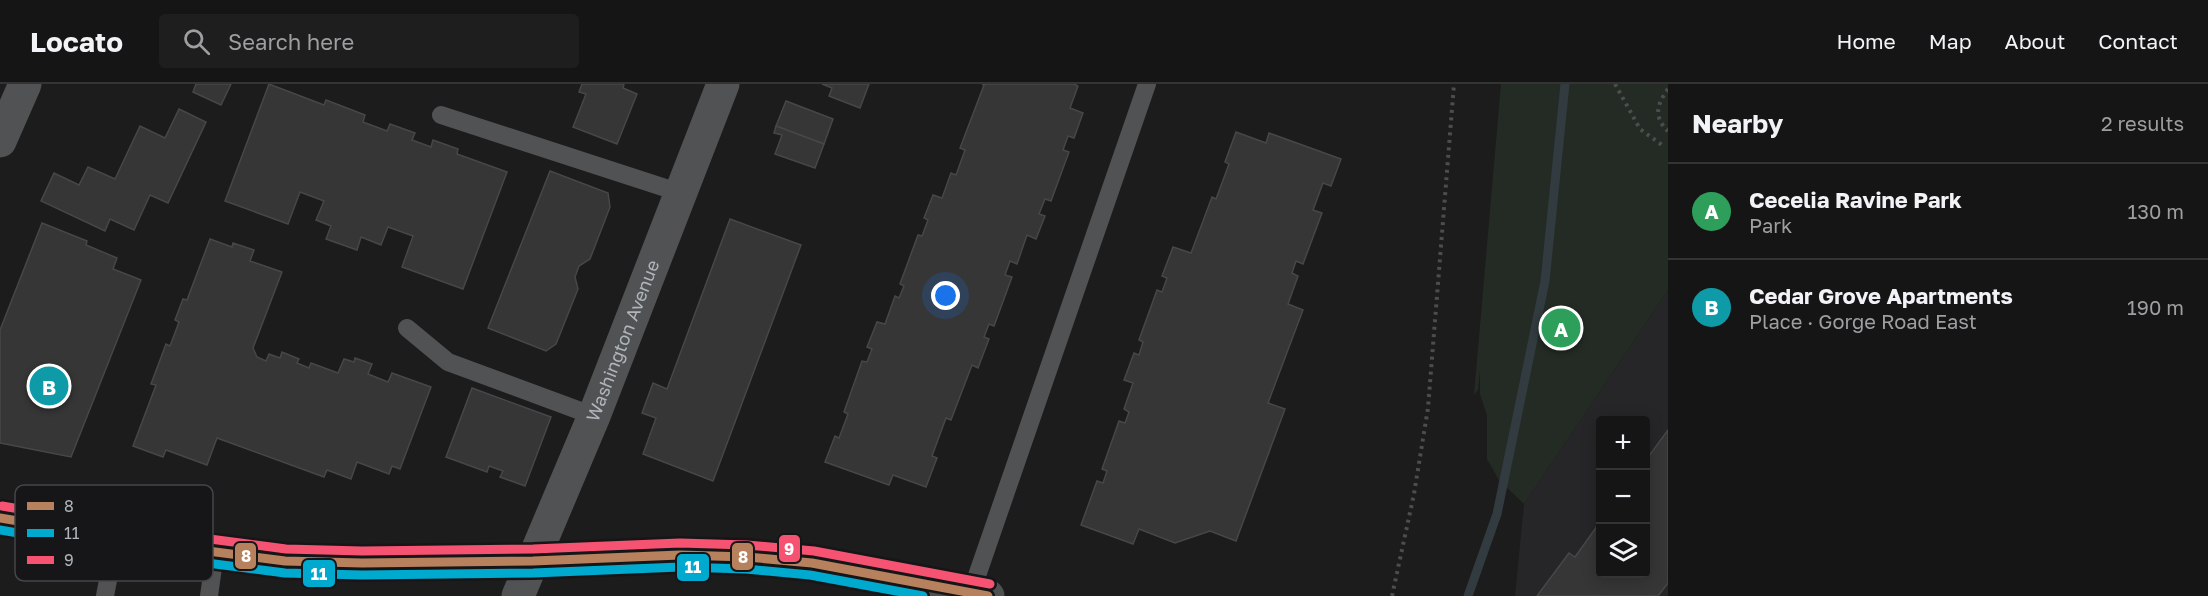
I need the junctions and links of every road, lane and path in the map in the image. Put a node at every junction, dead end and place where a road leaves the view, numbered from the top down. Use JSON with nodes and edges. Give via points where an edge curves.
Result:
{"nodes":[{"id":1,"x":25,"y":84,"type":"edge"},
{"id":2,"x":723,"y":84,"type":"edge"},
{"id":3,"x":1147,"y":84,"type":"edge"},
{"id":4,"x":1454,"y":84,"type":"edge"},
{"id":5,"x":1615,"y":84,"type":"edge"},
{"id":6,"x":1668,"y":89,"type":"edge"},
{"id":7,"x":441,"y":114,"type":"dead end"},
{"id":8,"x":1668,"y":131,"type":"edge"},
{"id":9,"x":0,"y":141,"type":"edge"},
{"id":10,"x":1662,"y":145,"type":"dead end"},
{"id":11,"x":681,"y":193,"type":"junction"},
{"id":12,"x":407,"y":328,"type":"dead end"},
{"id":13,"x":594,"y":416,"type":"junction"},
{"id":14,"x":0,"y":518,"type":"edge"},
{"id":15,"x":15,"y":521,"type":"edge"},
{"id":16,"x":215,"y":553,"type":"joint"},
{"id":17,"x":533,"y":561,"type":"junction"},
{"id":18,"x":213,"y":567,"type":"edge"},
{"id":19,"x":108,"y":581,"type":"edge"},
{"id":20,"x":211,"y":581,"type":"edge"},
{"id":21,"x":980,"y":594,"type":"edge"},
{"id":22,"x":105,"y":596,"type":"edge"},
{"id":23,"x":209,"y":596,"type":"edge"},
{"id":24,"x":518,"y":596,"type":"edge"},
{"id":25,"x":1392,"y":596,"type":"edge"}],
"edges":[{"from":1,"to":9,"type":"street"},
{"from":2,"to":11,"type":"street","name":"Washington Avenue"},
{"from":3,"to":21,"type":"lane"},
{"from":4,"to":25,"type":"path","via":[[1428,408]]},
{"from":5,"to":10,"type":"path","via":[[1640,129]]},
{"from":6,"to":8,"type":"path","via":[[1657,108],[1658,120]]},
{"from":7,"to":11,"type":"lane"},
{"from":11,"to":13,"type":"street","name":"Washington Avenue"},
{"from":12,"to":13,"type":"lane","via":[[448,362]]},
{"from":13,"to":17,"type":"street","name":"Washington Avenue"},
{"from":14,"to":15,"type":"main road"},
{"from":16,"to":17,"type":"main road","via":[[285,561],[362,563]]},
{"from":16,"to":18,"type":"lane"},
{"from":17,"to":21,"type":"main road","via":[[680,555],[747,557],[812,563]]},
{"from":17,"to":24,"type":"street","name":"Washington Avenue"},
{"from":19,"to":22,"type":"lane"},
{"from":20,"to":23,"type":"lane"}]}
